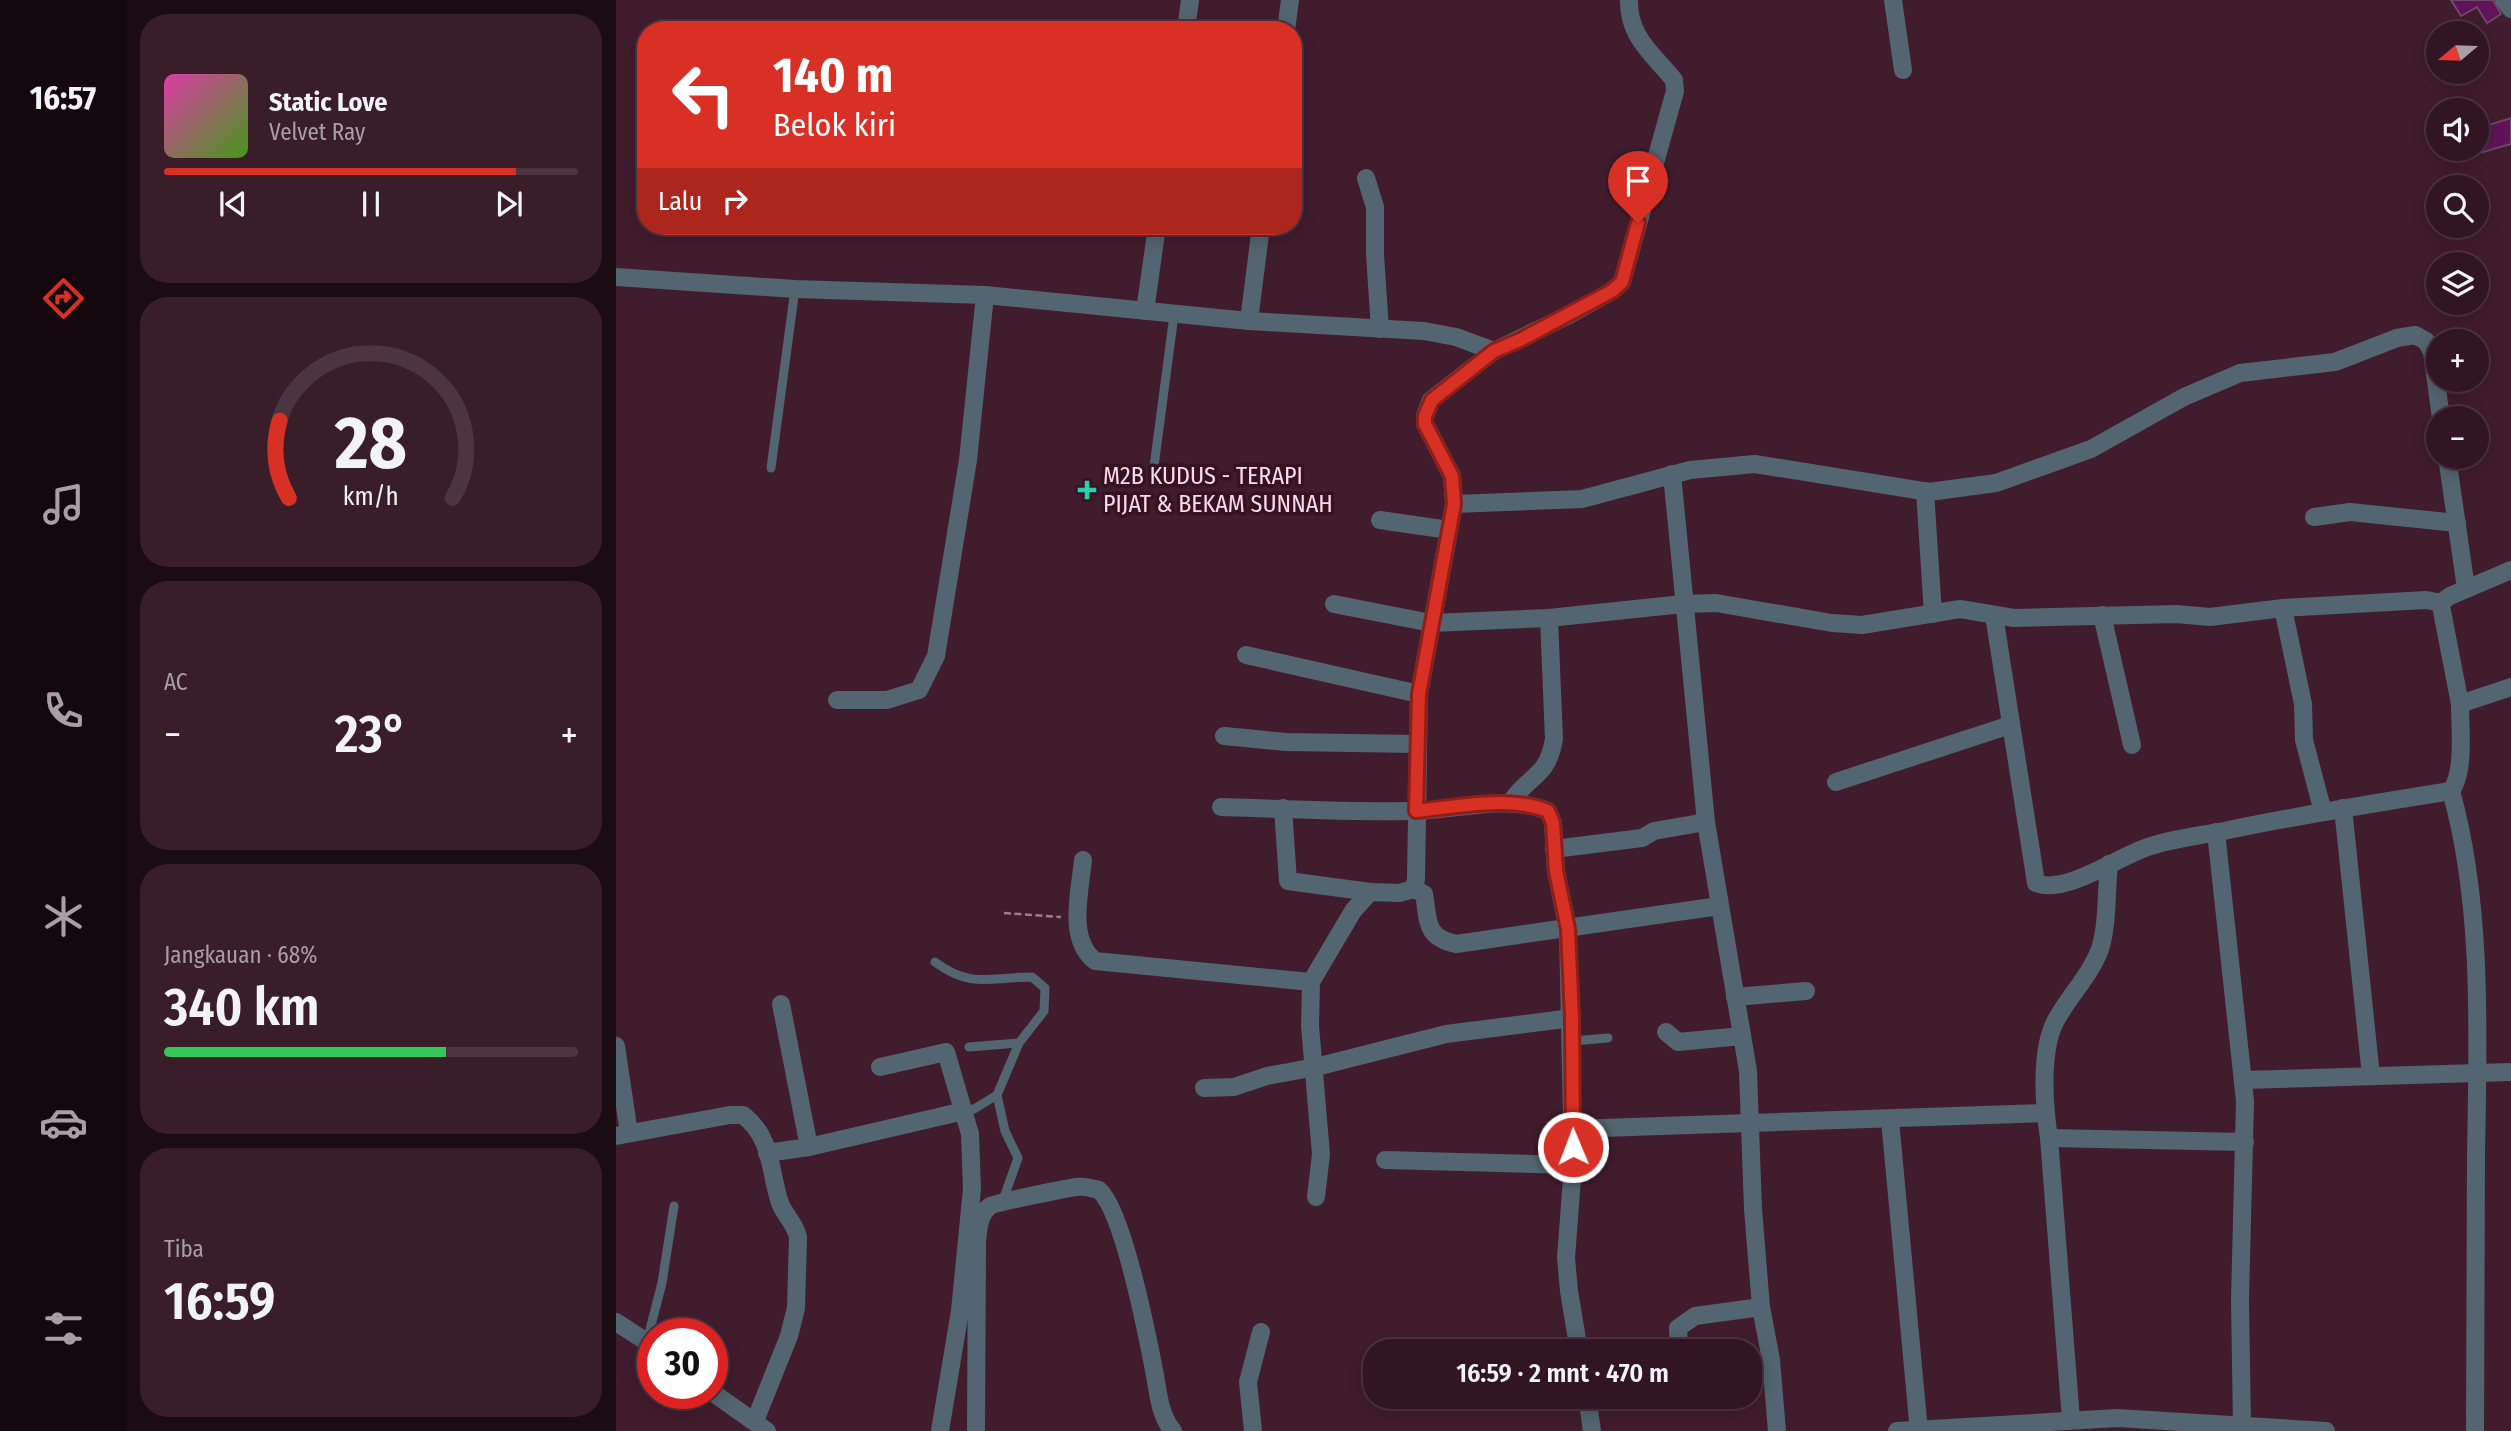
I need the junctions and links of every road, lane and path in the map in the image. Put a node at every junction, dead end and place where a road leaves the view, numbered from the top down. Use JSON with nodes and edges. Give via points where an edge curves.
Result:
{"nodes":[{"id":1,"x":1190,"y":0,"type":"edge"},
{"id":2,"x":1290,"y":0,"type":"edge"},
{"id":3,"x":1629,"y":0,"type":"edge"},
{"id":4,"x":1893,"y":0,"type":"edge"},
{"id":5,"x":2504,"y":0,"type":"edge"},
{"id":6,"x":2511,"y":9,"type":"edge"},
{"id":7,"x":1187,"y":21,"type":"edge"},
{"id":8,"x":1287,"y":21,"type":"edge"},
{"id":9,"x":1903,"y":70,"type":"dead end"},
{"id":10,"x":1366,"y":178,"type":"dead end"},
{"id":11,"x":1156,"y":235,"type":"edge"},
{"id":12,"x":1260,"y":235,"type":"edge"},
{"id":13,"x":616,"y":277,"type":"edge"},
{"id":14,"x":794,"y":289,"type":"junction"},
{"id":15,"x":985,"y":295,"type":"junction"},
{"id":16,"x":1145,"y":311,"type":"junction"},
{"id":17,"x":1174,"y":315,"type":"junction"},
{"id":18,"x":1249,"y":321,"type":"junction"},
{"id":19,"x":1380,"y":329,"type":"junction"},
{"id":20,"x":1494,"y":351,"type":"junction"},
{"id":21,"x":2439,"y":406,"type":"edge"},
{"id":22,"x":771,"y":468,"type":"dead end"},
{"id":23,"x":2449,"y":469,"type":"edge"},
{"id":24,"x":1153,"y":474,"type":"dead end"},
{"id":25,"x":1672,"y":474,"type":"junction"},
{"id":26,"x":1925,"y":491,"type":"junction"},
{"id":27,"x":1454,"y":504,"type":"junction"},
{"id":28,"x":2314,"y":517,"type":"dead end"},
{"id":29,"x":1380,"y":520,"type":"dead end"},
{"id":30,"x":2457,"y":523,"type":"junction"},
{"id":31,"x":1449,"y":530,"type":"junction"},
{"id":32,"x":2511,"y":570,"type":"edge"},
{"id":33,"x":2466,"y":588,"type":"junction"},
{"id":34,"x":2440,"y":603,"type":"junction"},
{"id":35,"x":1335,"y":604,"type":"dead end"},
{"id":36,"x":1683,"y":604,"type":"junction"},
{"id":37,"x":2283,"y":608,"type":"junction"},
{"id":38,"x":1933,"y":614,"type":"junction"},
{"id":39,"x":1994,"y":615,"type":"junction"},
{"id":40,"x":2102,"y":615,"type":"junction"},
{"id":41,"x":1549,"y":618,"type":"junction"},
{"id":42,"x":1431,"y":623,"type":"junction"},
{"id":43,"x":1245,"y":655,"type":"dead end"},
{"id":44,"x":2511,"y":687,"type":"edge"},
{"id":45,"x":1419,"y":694,"type":"junction"},
{"id":46,"x":837,"y":700,"type":"dead end"},
{"id":47,"x":2460,"y":704,"type":"junction"},
{"id":48,"x":2010,"y":725,"type":"junction"},
{"id":49,"x":1224,"y":736,"type":"dead end"},
{"id":50,"x":1418,"y":744,"type":"junction"},
{"id":51,"x":2132,"y":745,"type":"dead end"},
{"id":52,"x":1836,"y":782,"type":"dead end"},
{"id":53,"x":2451,"y":791,"type":"junction"},
{"id":54,"x":1510,"y":803,"type":"junction"},
{"id":55,"x":1221,"y":807,"type":"dead end"},
{"id":56,"x":1283,"y":808,"type":"junction"},
{"id":57,"x":2343,"y":808,"type":"junction"},
{"id":58,"x":1416,"y":811,"type":"junction"},
{"id":59,"x":2323,"y":812,"type":"junction"},
{"id":60,"x":1706,"y":822,"type":"junction"},
{"id":61,"x":2216,"y":832,"type":"junction"},
{"id":62,"x":1555,"y":849,"type":"junction"},
{"id":63,"x":1083,"y":860,"type":"dead end"},
{"id":64,"x":2109,"y":864,"type":"junction"},
{"id":65,"x":1414,"y":889,"type":"junction"},
{"id":66,"x":1370,"y":892,"type":"junction"},
{"id":67,"x":1719,"y":906,"type":"junction"},
{"id":68,"x":1004,"y":913,"type":"dead end"},
{"id":69,"x":1078,"y":919,"type":"junction"},
{"id":70,"x":1568,"y":929,"type":"junction"},
{"id":71,"x":935,"y":962,"type":"dead end"},
{"id":72,"x":1311,"y":982,"type":"junction"},
{"id":73,"x":1806,"y":991,"type":"dead end"},
{"id":74,"x":1735,"y":997,"type":"junction"},
{"id":75,"x":781,"y":1004,"type":"dead end"},
{"id":76,"x":1572,"y":1018,"type":"junction"},
{"id":77,"x":1666,"y":1032,"type":"dead end"},
{"id":78,"x":1742,"y":1036,"type":"junction"},
{"id":79,"x":1608,"y":1038,"type":"dead end"},
{"id":80,"x":1572,"y":1041,"type":"junction"},
{"id":81,"x":1019,"y":1043,"type":"junction"},
{"id":82,"x":616,"y":1046,"type":"edge"},
{"id":83,"x":969,"y":1047,"type":"dead end"},
{"id":84,"x":880,"y":1067,"type":"dead end"},
{"id":85,"x":1316,"y":1067,"type":"junction"},
{"id":86,"x":2511,"y":1072,"type":"edge"},
{"id":87,"x":2477,"y":1074,"type":"junction"},
{"id":88,"x":2371,"y":1076,"type":"junction"},
{"id":89,"x":2244,"y":1080,"type":"junction"},
{"id":90,"x":1204,"y":1088,"type":"dead end"},
{"id":91,"x":997,"y":1095,"type":"junction"},
{"id":92,"x":964,"y":1111,"type":"junction"},
{"id":93,"x":2045,"y":1113,"type":"junction"},
{"id":94,"x":1890,"y":1119,"type":"junction"},
{"id":95,"x":1751,"y":1124,"type":"junction"},
{"id":96,"x":1572,"y":1129,"type":"junction"},
{"id":97,"x":623,"y":1134,"type":"edge"},
{"id":98,"x":2049,"y":1138,"type":"junction"},
{"id":99,"x":2245,"y":1142,"type":"junction"},
{"id":100,"x":809,"y":1147,"type":"junction"},
{"id":101,"x":767,"y":1153,"type":"junction"},
{"id":102,"x":1385,"y":1160,"type":"dead end"},
{"id":103,"x":1573,"y":1166,"type":"junction"},
{"id":104,"x":1316,"y":1197,"type":"dead end"},
{"id":105,"x":1003,"y":1200,"type":"junction"},
{"id":106,"x":674,"y":1206,"type":"dead end"},
{"id":107,"x":1761,"y":1307,"type":"junction"},
{"id":108,"x":655,"y":1318,"type":"edge"},
{"id":109,"x":616,"y":1322,"type":"edge"},
{"id":110,"x":1261,"y":1332,"type":"dead end"},
{"id":111,"x":637,"y":1336,"type":"edge"},
{"id":112,"x":1577,"y":1339,"type":"edge"},
{"id":113,"x":1678,"y":1339,"type":"edge"},
{"id":114,"x":728,"y":1403,"type":"edge"},
{"id":115,"x":1589,"y":1409,"type":"edge"},
{"id":116,"x":2071,"y":1420,"type":"junction"},
{"id":117,"x":761,"y":1426,"type":"edge"},
{"id":118,"x":2242,"y":1427,"type":"junction"},
{"id":119,"x":2204,"y":1428,"type":"edge"},
{"id":120,"x":1919,"y":1430,"type":"edge"},
{"id":121,"x":940,"y":1431,"type":"edge"},
{"id":122,"x":976,"y":1431,"type":"edge"},
{"id":123,"x":1173,"y":1431,"type":"edge"},
{"id":124,"x":1253,"y":1431,"type":"edge"},
{"id":125,"x":1592,"y":1431,"type":"edge"},
{"id":126,"x":1777,"y":1431,"type":"edge"},
{"id":127,"x":1897,"y":1431,"type":"edge"},
{"id":128,"x":2326,"y":1431,"type":"edge"},
{"id":129,"x":2475,"y":1431,"type":"edge"}],
"edges":[{"from":1,"to":7,"type":"street"},
{"from":2,"to":8,"type":"street"},
{"from":3,"to":20,"type":"street","via":[[1632,22],[1643,45],[1674,80],[1675,91],[1622,282],[1569,315]]},
{"from":4,"to":9,"type":"street"},
{"from":5,"to":6,"type":"street"},
{"from":10,"to":19,"type":"street","via":[[1375,207]]},
{"from":11,"to":16,"type":"street"},
{"from":12,"to":18,"type":"street"},
{"from":13,"to":14,"type":"street"},
{"from":14,"to":15,"type":"street"},
{"from":14,"to":22,"type":"lane"},
{"from":15,"to":16,"type":"street"},
{"from":15,"to":46,"type":"street","via":[[968,460],[936,656],[919,690],[887,700]]},
{"from":16,"to":17,"type":"street"},
{"from":17,"to":18,"type":"street"},
{"from":17,"to":24,"type":"lane"},
{"from":18,"to":19,"type":"street"},
{"from":19,"to":20,"type":"street","via":[[1439,333]]},
{"from":20,"to":27,"type":"street","via":[[1432,400],[1425,416],[1428,432],[1452,476]]},
{"from":21,"to":26,"type":"street","via":[[2432,352],[2426,341],[2415,335],[2336,362],[2241,373],[2184,397],[2091,449],[1996,484]]},
{"from":23,"to":30,"type":"street"},
{"from":25,"to":26,"type":"street","via":[[1755,464]]},
{"from":25,"to":27,"type":"street","via":[[1582,499]]},
{"from":25,"to":36,"type":"street"},
{"from":26,"to":38,"type":"street"},
{"from":27,"to":31,"type":"street"},
{"from":28,"to":30,"type":"street","via":[[2350,512]]},
{"from":29,"to":31,"type":"street"},
{"from":30,"to":33,"type":"street"},
{"from":31,"to":42,"type":"street"},
{"from":32,"to":33,"type":"street"},
{"from":33,"to":34,"type":"street"},
{"from":34,"to":37,"type":"street"},
{"from":34,"to":47,"type":"street"},
{"from":35,"to":42,"type":"street"},
{"from":36,"to":38,"type":"street","via":[[1716,603],[1862,625]]},
{"from":36,"to":41,"type":"street"},
{"from":36,"to":60,"type":"street"},
{"from":37,"to":40,"type":"street","via":[[2210,617]]},
{"from":37,"to":59,"type":"street","via":[[2304,704],[2304,740]]},
{"from":38,"to":39,"type":"street","via":[[1960,609]]},
{"from":39,"to":40,"type":"street"},
{"from":39,"to":48,"type":"street"},
{"from":40,"to":51,"type":"street"},
{"from":41,"to":42,"type":"street"},
{"from":41,"to":54,"type":"street","via":[[1552,752],[1542,771],[1518,790]]},
{"from":42,"to":45,"type":"street"},
{"from":43,"to":45,"type":"street"},
{"from":44,"to":47,"type":"street"},
{"from":45,"to":50,"type":"street"},
{"from":47,"to":53,"type":"street","via":[[2460,752]]},
{"from":48,"to":52,"type":"street"},
{"from":48,"to":64,"type":"street","via":[[2036,883],[2046,887],[2064,883]]},
{"from":49,"to":50,"type":"street"},
{"from":50,"to":58,"type":"street"},
{"from":53,"to":57,"type":"street"},
{"from":53,"to":87,"type":"street","via":[[2463,834],[2472,913]]},
{"from":54,"to":58,"type":"street"},
{"from":54,"to":62,"type":"street","via":[[1548,811]]},
{"from":55,"to":56,"type":"street"},
{"from":56,"to":58,"type":"street"},
{"from":56,"to":66,"type":"street","via":[[1288,881]]},
{"from":57,"to":59,"type":"street"},
{"from":57,"to":88,"type":"street"},
{"from":58,"to":65,"type":"street"},
{"from":59,"to":61,"type":"street"},
{"from":60,"to":62,"type":"street","via":[[1654,831],[1642,838]]},
{"from":60,"to":67,"type":"street"},
{"from":61,"to":64,"type":"street","via":[[2146,848]]},
{"from":61,"to":89,"type":"street"},
{"from":62,"to":70,"type":"street"},
{"from":63,"to":69,"type":"street"},
{"from":64,"to":93,"type":"street","via":[[2101,946],[2054,1023],[2048,1045]]},
{"from":65,"to":66,"type":"street"},
{"from":65,"to":70,"type":"street","via":[[1424,894],[1430,931],[1440,940],[1456,944]]},
{"from":66,"to":72,"type":"street","via":[[1353,911]]},
{"from":67,"to":70,"type":"street"},
{"from":67,"to":74,"type":"street"},
{"from":68,"to":69,"type":"path"},
{"from":69,"to":72,"type":"street","via":[[1081,944],[1095,961]]},
{"from":70,"to":76,"type":"street"},
{"from":71,"to":81,"type":"lane","via":[[958,977],[1032,977],[1040,981],[1045,988],[1044,1011]]},
{"from":72,"to":85,"type":"street","via":[[1310,1026]]},
{"from":73,"to":74,"type":"street"},
{"from":74,"to":78,"type":"street"},
{"from":75,"to":100,"type":"street"},
{"from":76,"to":80,"type":"street"},
{"from":76,"to":85,"type":"street","via":[[1446,1034]]},
{"from":77,"to":78,"type":"street","via":[[1678,1042]]},
{"from":78,"to":95,"type":"street"},
{"from":79,"to":80,"type":"lane"},
{"from":80,"to":96,"type":"street"},
{"from":81,"to":83,"type":"lane"},
{"from":81,"to":91,"type":"lane"},
{"from":82,"to":97,"type":"street"},
{"from":84,"to":92,"type":"street","via":[[946,1052]]},
{"from":85,"to":90,"type":"street","via":[[1234,1087]]},
{"from":85,"to":104,"type":"street","via":[[1329,1154]]},
{"from":86,"to":87,"type":"street"},
{"from":87,"to":88,"type":"street"},
{"from":87,"to":129,"type":"street"},
{"from":88,"to":89,"type":"street"},
{"from":89,"to":99,"type":"street"},
{"from":91,"to":92,"type":"lane"},
{"from":91,"to":105,"type":"lane","via":[[1018,1158]]},
{"from":92,"to":100,"type":"street"},
{"from":92,"to":121,"type":"street","via":[[973,1157],[972,1189],[960,1311]]},
{"from":93,"to":94,"type":"street"},
{"from":93,"to":98,"type":"street"},
{"from":94,"to":95,"type":"street"},
{"from":94,"to":120,"type":"street"},
{"from":95,"to":96,"type":"street"},
{"from":95,"to":107,"type":"street"},
{"from":96,"to":103,"type":"street"},
{"from":97,"to":101,"type":"street","via":[[743,1115],[762,1134]]},
{"from":98,"to":99,"type":"street"},
{"from":98,"to":116,"type":"street"},
{"from":99,"to":118,"type":"street","via":[[2240,1252]]},
{"from":100,"to":101,"type":"street"},
{"from":101,"to":117,"type":"street","via":[[780,1202],[798,1237],[796,1308]]},
{"from":102,"to":103,"type":"street"},
{"from":103,"to":112,"type":"street","via":[[1566,1258]]},
{"from":105,"to":122,"type":"street","via":[[984,1213],[978,1234]]},
{"from":105,"to":123,"type":"street","via":[[1076,1187],[1099,1190],[1106,1196],[1142,1310],[1162,1410]]},
{"from":106,"to":108,"type":"lane"},
{"from":107,"to":113,"type":"street","via":[[1695,1316],[1678,1328]]},
{"from":107,"to":126,"type":"street"},
{"from":109,"to":111,"type":"street"},
{"from":110,"to":124,"type":"street","via":[[1248,1382]]},
{"from":114,"to":117,"type":"street"},
{"from":115,"to":125,"type":"street"},
{"from":116,"to":119,"type":"street","via":[[2117,1418]]},
{"from":116,"to":120,"type":"street"},
{"from":118,"to":119,"type":"street"},
{"from":118,"to":128,"type":"street"},
{"from":120,"to":127,"type":"street"}]}
